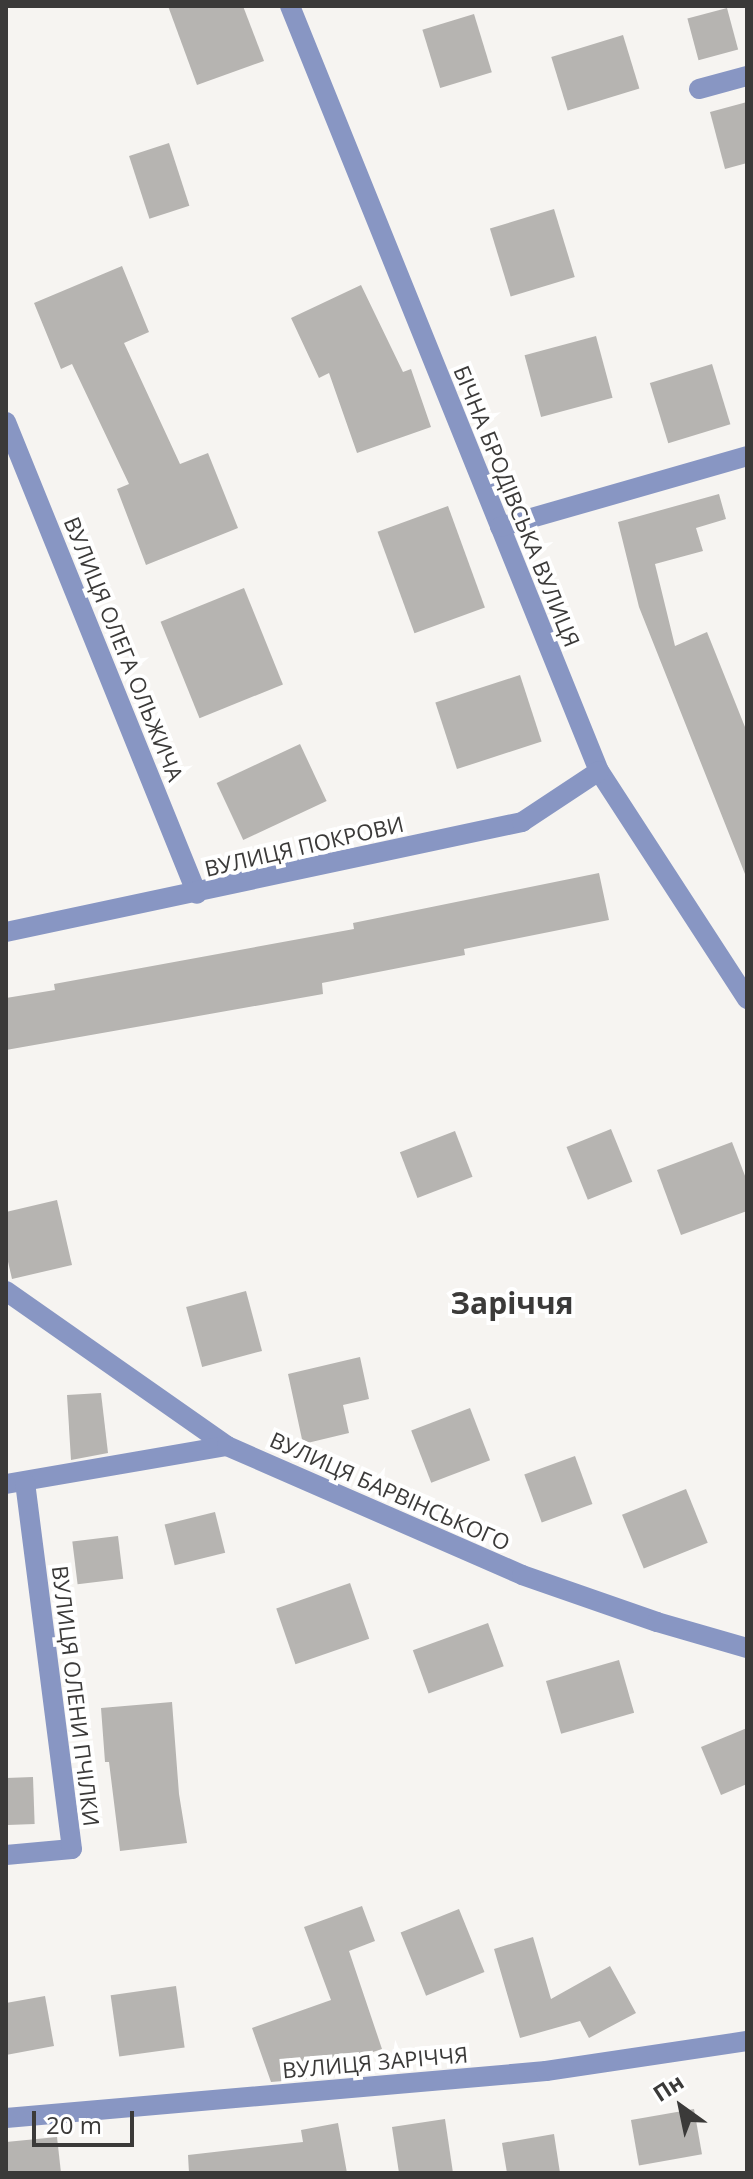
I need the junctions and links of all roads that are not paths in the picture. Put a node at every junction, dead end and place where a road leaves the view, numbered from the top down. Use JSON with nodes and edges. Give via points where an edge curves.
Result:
{"nodes":[{"id":1,"x":290,"y":6,"type":"edge"},
{"id":2,"x":747,"y":76,"type":"edge"},
{"id":3,"x":699,"y":89,"type":"dead end"},
{"id":4,"x":6,"y":422,"type":"edge"},
{"id":5,"x":747,"y":456,"type":"edge"},
{"id":6,"x":500,"y":527,"type":"junction"},
{"id":7,"x":599,"y":771,"type":"junction"},
{"id":8,"x":197,"y":894,"type":"junction"},
{"id":9,"x":6,"y":932,"type":"edge"},
{"id":10,"x":747,"y":999,"type":"edge"},
{"id":11,"x":6,"y":1291,"type":"edge"},
{"id":12,"x":227,"y":1446,"type":"junction"},
{"id":13,"x":15,"y":1483,"type":"edge"},
{"id":14,"x":747,"y":1648,"type":"edge"},
{"id":15,"x":6,"y":1855,"type":"edge"},
{"id":16,"x":747,"y":2041,"type":"edge"},
{"id":17,"x":6,"y":2118,"type":"edge"}],
"edges":[{"from":1,"to":6,"type":"street","name":"БІЧНА БРОДІВСЬКА ВУЛИЦЯ"},
{"from":2,"to":3,"type":"street"},
{"from":4,"to":8,"type":"street","name":"ВУЛИЦЯ ОЛЕГА ОЛЬЖИЧА"},
{"from":5,"to":6,"type":"street"},
{"from":6,"to":7,"type":"street","name":"БІЧНА БРОДІВСЬКА ВУЛИЦЯ"},
{"from":7,"to":8,"type":"street","name":"ВУЛИЦЯ ПОКРОВИ","via":[[522,822]]},
{"from":7,"to":10,"type":"street","name":"БІЧНА БРОДІВСЬКА ВУЛИЦЯ"},
{"from":8,"to":9,"type":"street","name":"ВУЛИЦЯ ПОКРОВИ"},
{"from":11,"to":12,"type":"street","name":"ВУЛИЦЯ БАРВІНСЬКОГО"},
{"from":12,"to":13,"type":"street"},
{"from":12,"to":14,"type":"street","name":"ВУЛИЦЯ БАРВІНСЬКОГО","via":[[522,1575]]},
{"from":13,"to":15,"type":"street","name":"ВУЛИЦЯ ОЛЕНИ ПЧІЛКИ","via":[[72,1849]]},
{"from":16,"to":17,"type":"street","name":"ВУЛИЦЯ ЗАРІЧЧЯ","via":[[546,2071]]}]}
